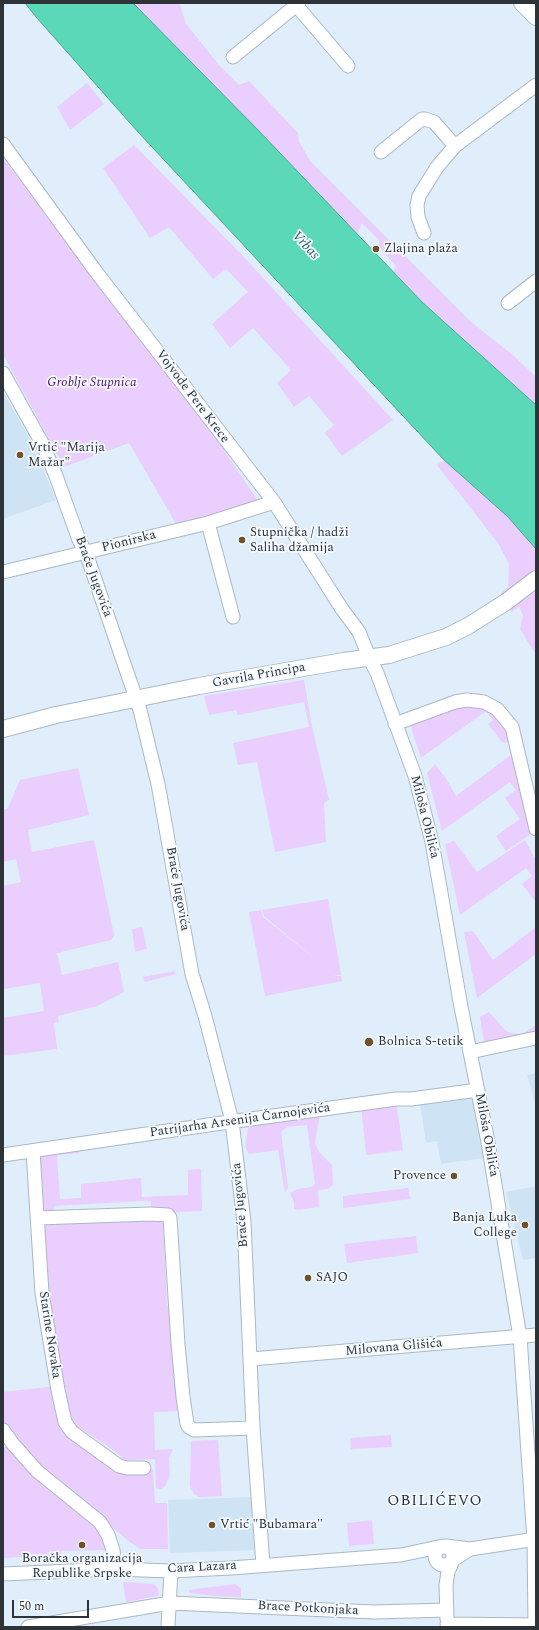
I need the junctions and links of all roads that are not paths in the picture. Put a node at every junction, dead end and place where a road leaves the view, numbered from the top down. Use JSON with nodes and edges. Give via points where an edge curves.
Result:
{"nodes":[{"id":1,"x":522,"y":3,"type":"edge"},
{"id":2,"x":297,"y":4,"type":"edge"},
{"id":3,"x":536,"y":17,"type":"edge"},
{"id":4,"x":233,"y":57,"type":"dead end"},
{"id":5,"x":348,"y":66,"type":"dead end"},
{"id":6,"x":536,"y":85,"type":"edge"},
{"id":7,"x":3,"y":144,"type":"edge"},
{"id":8,"x":455,"y":146,"type":"junction"},
{"id":9,"x":381,"y":152,"type":"dead end"},
{"id":10,"x":424,"y":233,"type":"dead end"},
{"id":11,"x":536,"y":281,"type":"edge"},
{"id":12,"x":508,"y":303,"type":"dead end"},
{"id":13,"x":3,"y":373,"type":"edge"},
{"id":14,"x":274,"y":502,"type":"junction"},
{"id":15,"x":208,"y":523,"type":"junction"},
{"id":16,"x":86,"y":553,"type":"junction"},
{"id":17,"x":3,"y":572,"type":"edge"},
{"id":18,"x":536,"y":580,"type":"edge"},
{"id":19,"x":233,"y":617,"type":"dead end"},
{"id":20,"x":369,"y":657,"type":"junction"},
{"id":21,"x":136,"y":699,"type":"junction"},
{"id":22,"x":395,"y":724,"type":"junction"},
{"id":23,"x":3,"y":729,"type":"edge"},
{"id":24,"x":536,"y":829,"type":"edge"},
{"id":25,"x":536,"y":1038,"type":"edge"},
{"id":26,"x":470,"y":1052,"type":"junction"},
{"id":27,"x":478,"y":1090,"type":"junction"},
{"id":28,"x":232,"y":1121,"type":"junction"},
{"id":29,"x":33,"y":1151,"type":"junction"},
{"id":30,"x":3,"y":1155,"type":"edge"},
{"id":31,"x":38,"y":1218,"type":"junction"},
{"id":32,"x":536,"y":1335,"type":"edge"},
{"id":33,"x":520,"y":1337,"type":"junction"},
{"id":34,"x":251,"y":1359,"type":"junction"},
{"id":35,"x":253,"y":1428,"type":"junction"},
{"id":36,"x":3,"y":1430,"type":"edge"},
{"id":37,"x":8,"y":1444,"type":"edge"},
{"id":38,"x":144,"y":1468,"type":"dead end"},
{"id":39,"x":535,"y":1540,"type":"edge"},
{"id":40,"x":445,"y":1546,"type":"junction"},
{"id":41,"x":470,"y":1549,"type":"junction"},
{"id":42,"x":401,"y":1555,"type":"junction"},
{"id":43,"x":453,"y":1560,"type":"junction"},
{"id":44,"x":437,"y":1562,"type":"junction"},
{"id":45,"x":263,"y":1565,"type":"junction"},
{"id":46,"x":116,"y":1569,"type":"junction"},
{"id":47,"x":171,"y":1571,"type":"junction"},
{"id":48,"x":3,"y":1574,"type":"edge"},
{"id":49,"x":446,"y":1585,"type":"junction"},
{"id":50,"x":170,"y":1603,"type":"junction"},
{"id":51,"x":447,"y":1610,"type":"junction"},
{"id":52,"x":536,"y":1625,"type":"edge"},
{"id":53,"x":447,"y":1626,"type":"edge"},
{"id":54,"x":28,"y":1627,"type":"edge"},
{"id":55,"x":168,"y":1627,"type":"edge"}],
"edges":[{"from":1,"to":3,"type":"main road"},
{"from":2,"to":4,"type":"street"},
{"from":2,"to":5,"type":"street"},
{"from":6,"to":8,"type":"street"},
{"from":7,"to":14,"type":"street","name":"Vojvode Pere Krece","via":[[93,267]]},
{"from":8,"to":9,"type":"street","via":[[434,122],[422,119]]},
{"from":8,"to":10,"type":"street","via":[[437,167],[419,196],[418,217]]},
{"from":11,"to":12,"type":"street"},
{"from":13,"to":16,"type":"street","name":"Braće Jugovića","via":[[42,444]]},
{"from":14,"to":15,"type":"street","name":"Pionirska"},
{"from":14,"to":20,"type":"street","name":"Vojvode Pere Krece","via":[[359,632]]},
{"from":15,"to":16,"type":"street","name":"Pionirska"},
{"from":15,"to":19,"type":"street"},
{"from":16,"to":17,"type":"street","name":"Pionirska"},
{"from":16,"to":21,"type":"street","name":"Braće Jugovića"},
{"from":18,"to":20,"type":"main road","name":"Gavrila Principa","via":[[506,602],[446,637],[389,655]]},
{"from":20,"to":21,"type":"main road","name":"Gavrila Principa"},
{"from":20,"to":22,"type":"street","name":"Miloša Obilića"},
{"from":21,"to":23,"type":"main road","name":"Gavrila Principa"},
{"from":21,"to":28,"type":"street","name":"Braće Jugovića","via":[[153,759],[192,974]]},
{"from":22,"to":24,"type":"street","via":[[467,700],[478,700],[497,709],[512,726]]},
{"from":22,"to":26,"type":"street","name":"Miloša Obilića","via":[[415,776],[429,825],[460,1008]]},
{"from":25,"to":26,"type":"street"},
{"from":26,"to":27,"type":"street","name":"Miloša Obilića"},
{"from":27,"to":28,"type":"street","name":"Patrijarha Arsenija Čarnojevića"},
{"from":27,"to":33,"type":"street","name":"Miloša Obilića"},
{"from":28,"to":29,"type":"street","name":"Patrijarha Arsenija Čarnojevića"},
{"from":28,"to":34,"type":"street","name":"Braće Jugovića","via":[[244,1222]]},
{"from":29,"to":30,"type":"street","name":"Patrijarha Arsenija Čarnojevića"},
{"from":29,"to":31,"type":"street","name":"Starine Novaka"},
{"from":31,"to":35,"type":"street","via":[[166,1214],[170,1218],[178,1344],[183,1397],[189,1427],[194,1430]]},
{"from":31,"to":38,"type":"street","name":"Starine Novaka","via":[[42,1293],[65,1422],[72,1432],[119,1466]]},
{"from":32,"to":33,"type":"street","name":"Milovana Glišića"},
{"from":33,"to":34,"type":"street","name":"Milovana Glišića"},
{"from":33,"to":39,"type":"street","name":"Miloša Obilića"},
{"from":34,"to":35,"type":"street","name":"Braće Jugovića"},
{"from":35,"to":45,"type":"street","name":"Braće Jugovića"},
{"from":36,"to":37,"type":"street"},
{"from":37,"to":46,"type":"street","via":[[100,1522],[108,1535]]},
{"from":39,"to":41,"type":"street","name":"Cara Lazara"},
{"from":39,"to":52,"type":"street","name":"Miloša Obilića"},
{"from":40,"to":41,"type":"street","name":"Cara Lazara"},
{"from":40,"to":42,"type":"street","name":"Cara Lazara"},
{"from":40,"to":43,"type":"street","via":[[453,1551]]},
{"from":40,"to":44,"type":"street","via":[[436,1550]]},
{"from":41,"to":43,"type":"street","name":"Cara Lazara"},
{"from":42,"to":44,"type":"street","name":"Cara Lazara"},
{"from":42,"to":45,"type":"street","name":"Cara Lazara"},
{"from":43,"to":44,"type":"street","name":"Cara Lazara","via":[[447,1565]]},
{"from":43,"to":49,"type":"street"},
{"from":44,"to":49,"type":"street"},
{"from":45,"to":47,"type":"street","name":"Cara Lazara"},
{"from":46,"to":47,"type":"street","name":"Cara Lazara"},
{"from":46,"to":48,"type":"street","name":"Cara Lazara"},
{"from":47,"to":50,"type":"street"},
{"from":49,"to":51,"type":"street"},
{"from":50,"to":51,"type":"street","name":"Brace Potkonjaka","via":[[374,1612]]},
{"from":50,"to":54,"type":"street","name":"Brace Potkonjaka"},
{"from":50,"to":55,"type":"street"},
{"from":51,"to":53,"type":"street"},
{"from":52,"to":53,"type":"street"}]}
